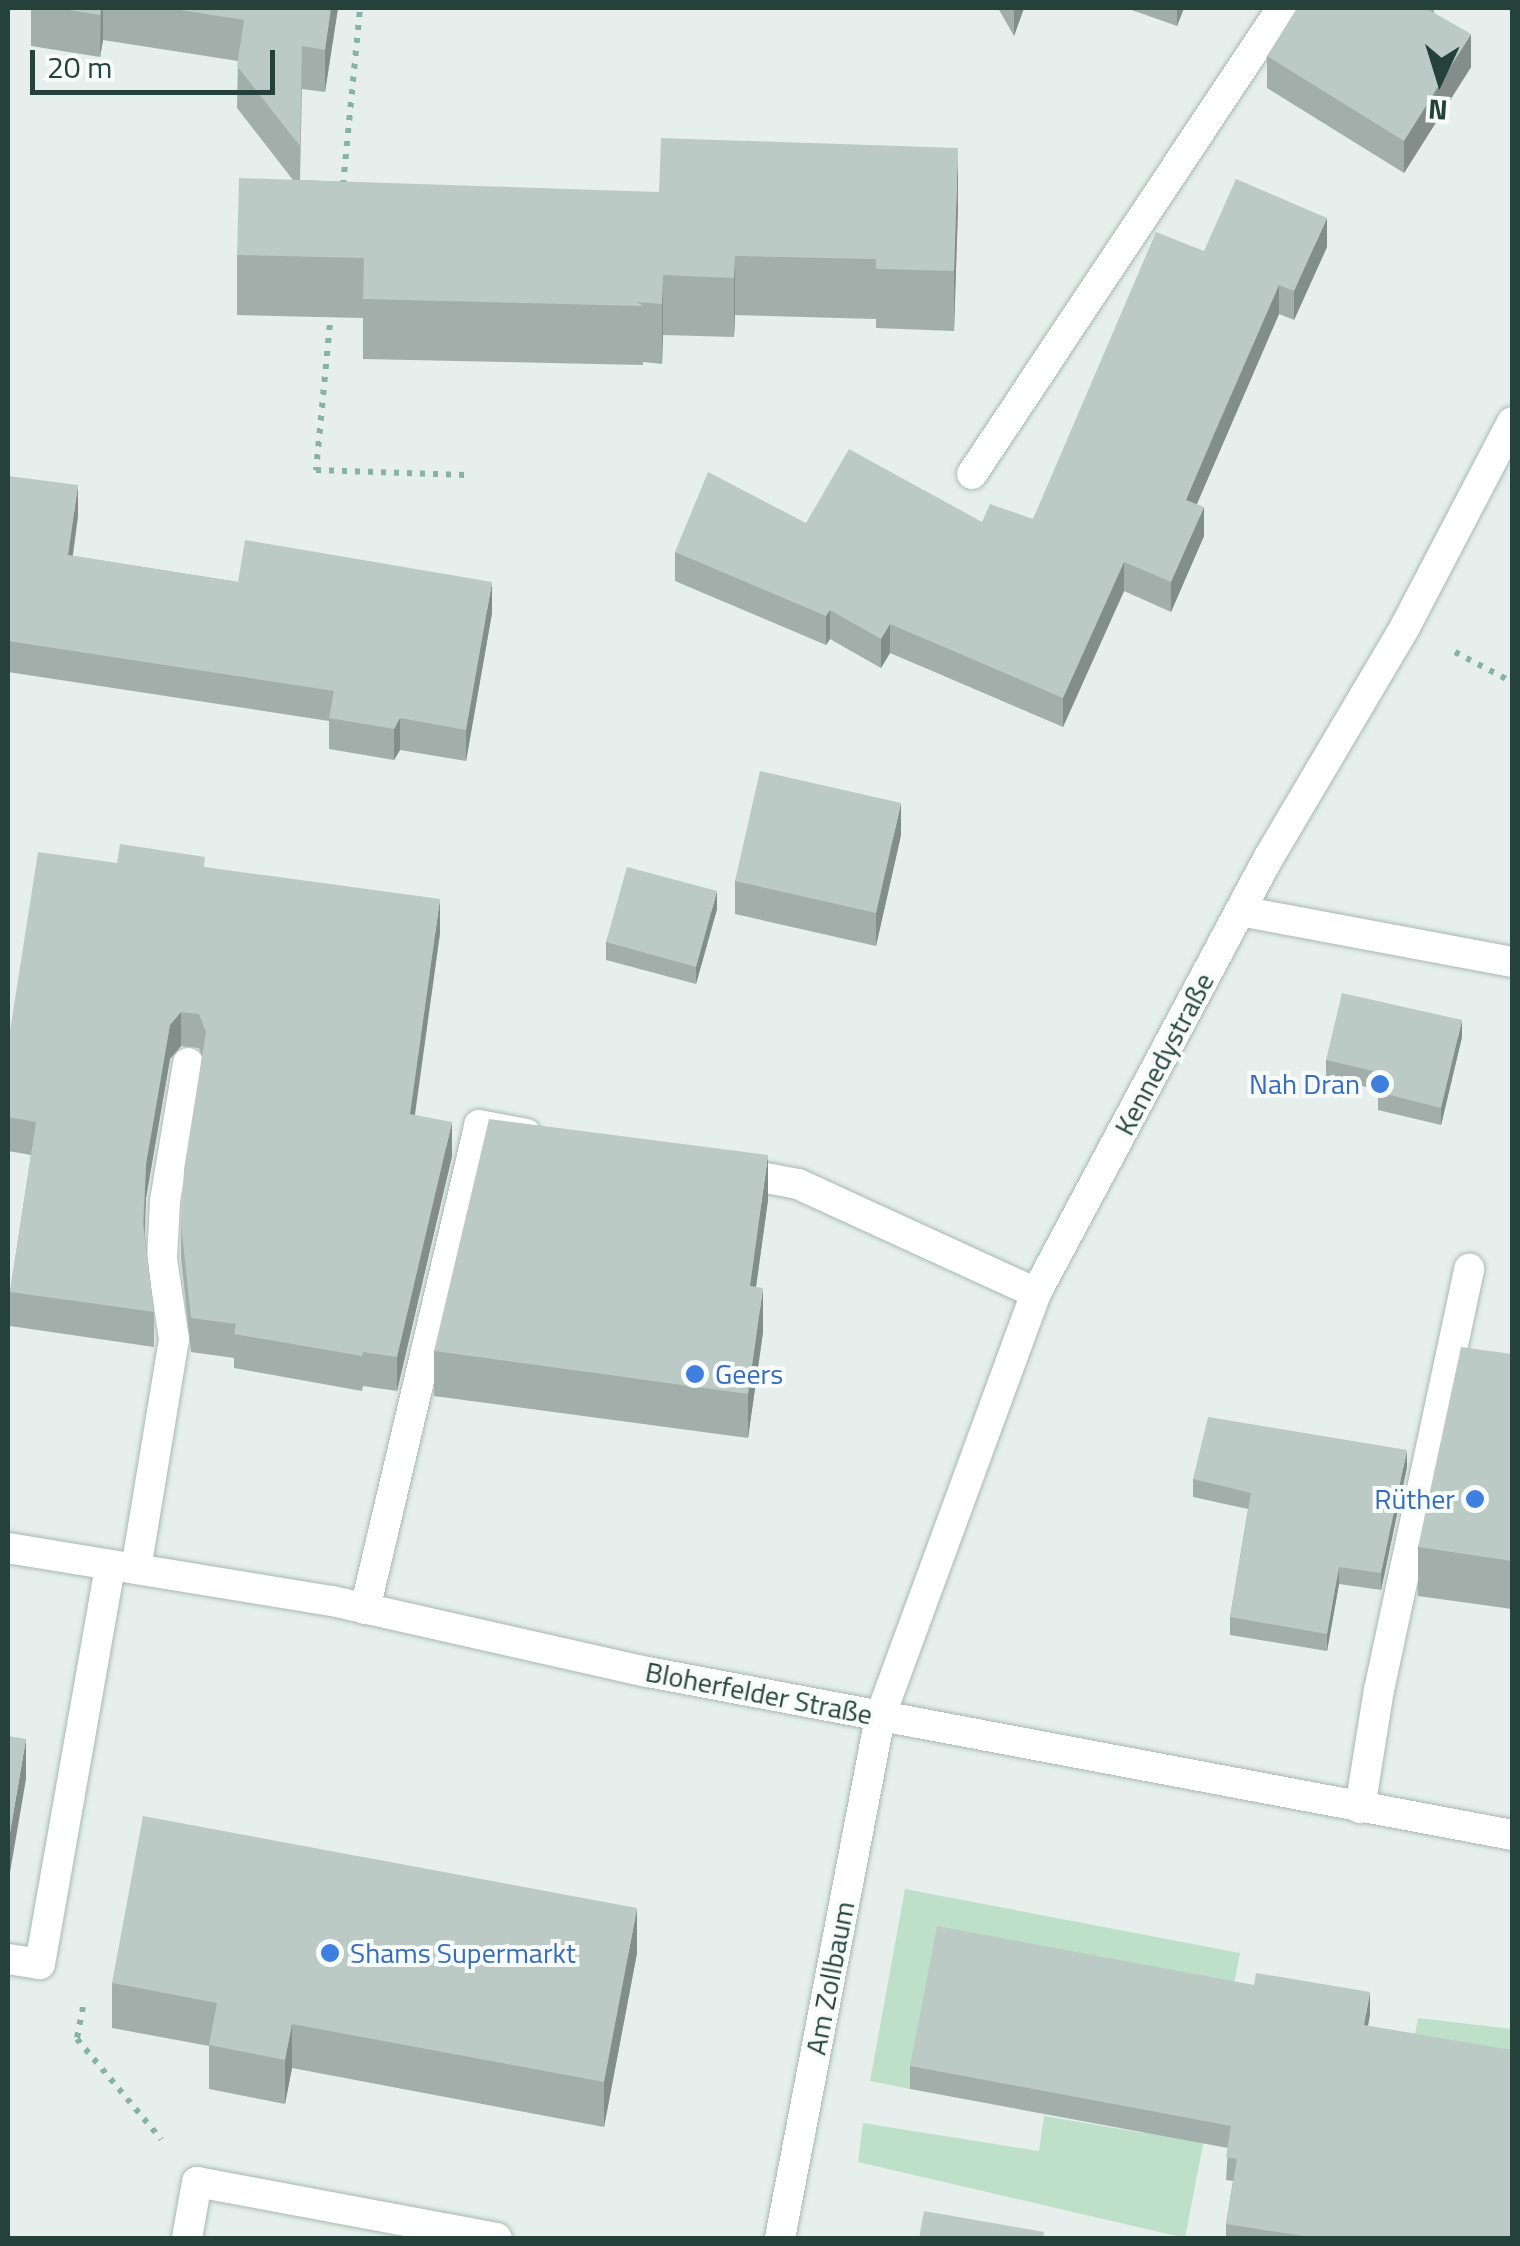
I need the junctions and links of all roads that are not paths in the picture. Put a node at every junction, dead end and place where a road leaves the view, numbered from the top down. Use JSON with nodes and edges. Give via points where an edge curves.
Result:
{"nodes":[{"id":1,"x":1282,"y":8,"type":"edge"},
{"id":2,"x":1512,"y":422,"type":"edge"},
{"id":3,"x":972,"y":474,"type":"dead end"},
{"id":4,"x":1240,"y":911,"type":"junction"},
{"id":5,"x":1512,"y":962,"type":"edge"},
{"id":6,"x":188,"y":1063,"type":"dead end"},
{"id":7,"x":554,"y":1139,"type":"edge"},
{"id":8,"x":704,"y":1166,"type":"edge"},
{"id":9,"x":1470,"y":1270,"type":"dead end"},
{"id":10,"x":1036,"y":1292,"type":"junction"},
{"id":11,"x":8,"y":1548,"type":"edge"},
{"id":12,"x":124,"y":1567,"type":"junction"},
{"id":13,"x":365,"y":1608,"type":"junction"},
{"id":14,"x":880,"y":1717,"type":"junction"},
{"id":15,"x":1360,"y":1808,"type":"junction"},
{"id":16,"x":1512,"y":1835,"type":"edge"},
{"id":17,"x":8,"y":1959,"type":"edge"},
{"id":18,"x":187,"y":2238,"type":"edge"},
{"id":19,"x":498,"y":2238,"type":"edge"},
{"id":20,"x":780,"y":2238,"type":"edge"}],
"edges":[{"from":1,"to":3,"type":"street"},
{"from":2,"to":4,"type":"street","name":"Kennedystraße","via":[[1405,626]]},
{"from":4,"to":5,"type":"street"},
{"from":4,"to":10,"type":"street","name":"Kennedystraße"},
{"from":6,"to":12,"type":"street","via":[[162,1259],[174,1339]]},
{"from":7,"to":13,"type":"street","via":[[479,1125]]},
{"from":8,"to":10,"type":"street","via":[[798,1184]]},
{"from":9,"to":15,"type":"street","via":[[1379,1690]]},
{"from":10,"to":14,"type":"street","name":"Kennedystraße"},
{"from":11,"to":12,"type":"street","name":"Bloherfelder Straße"},
{"from":12,"to":13,"type":"street","name":"Bloherfelder Straße"},
{"from":12,"to":17,"type":"street","via":[[40,1964]]},
{"from":13,"to":14,"type":"street","name":"Bloherfelder Straße"},
{"from":14,"to":15,"type":"street","name":"Bloherfelder Straße"},
{"from":14,"to":20,"type":"street","name":"Am Zollbaum"},
{"from":15,"to":16,"type":"street","name":"Bloherfelder Straße"},
{"from":18,"to":19,"type":"street","via":[[198,2182]]}]}
